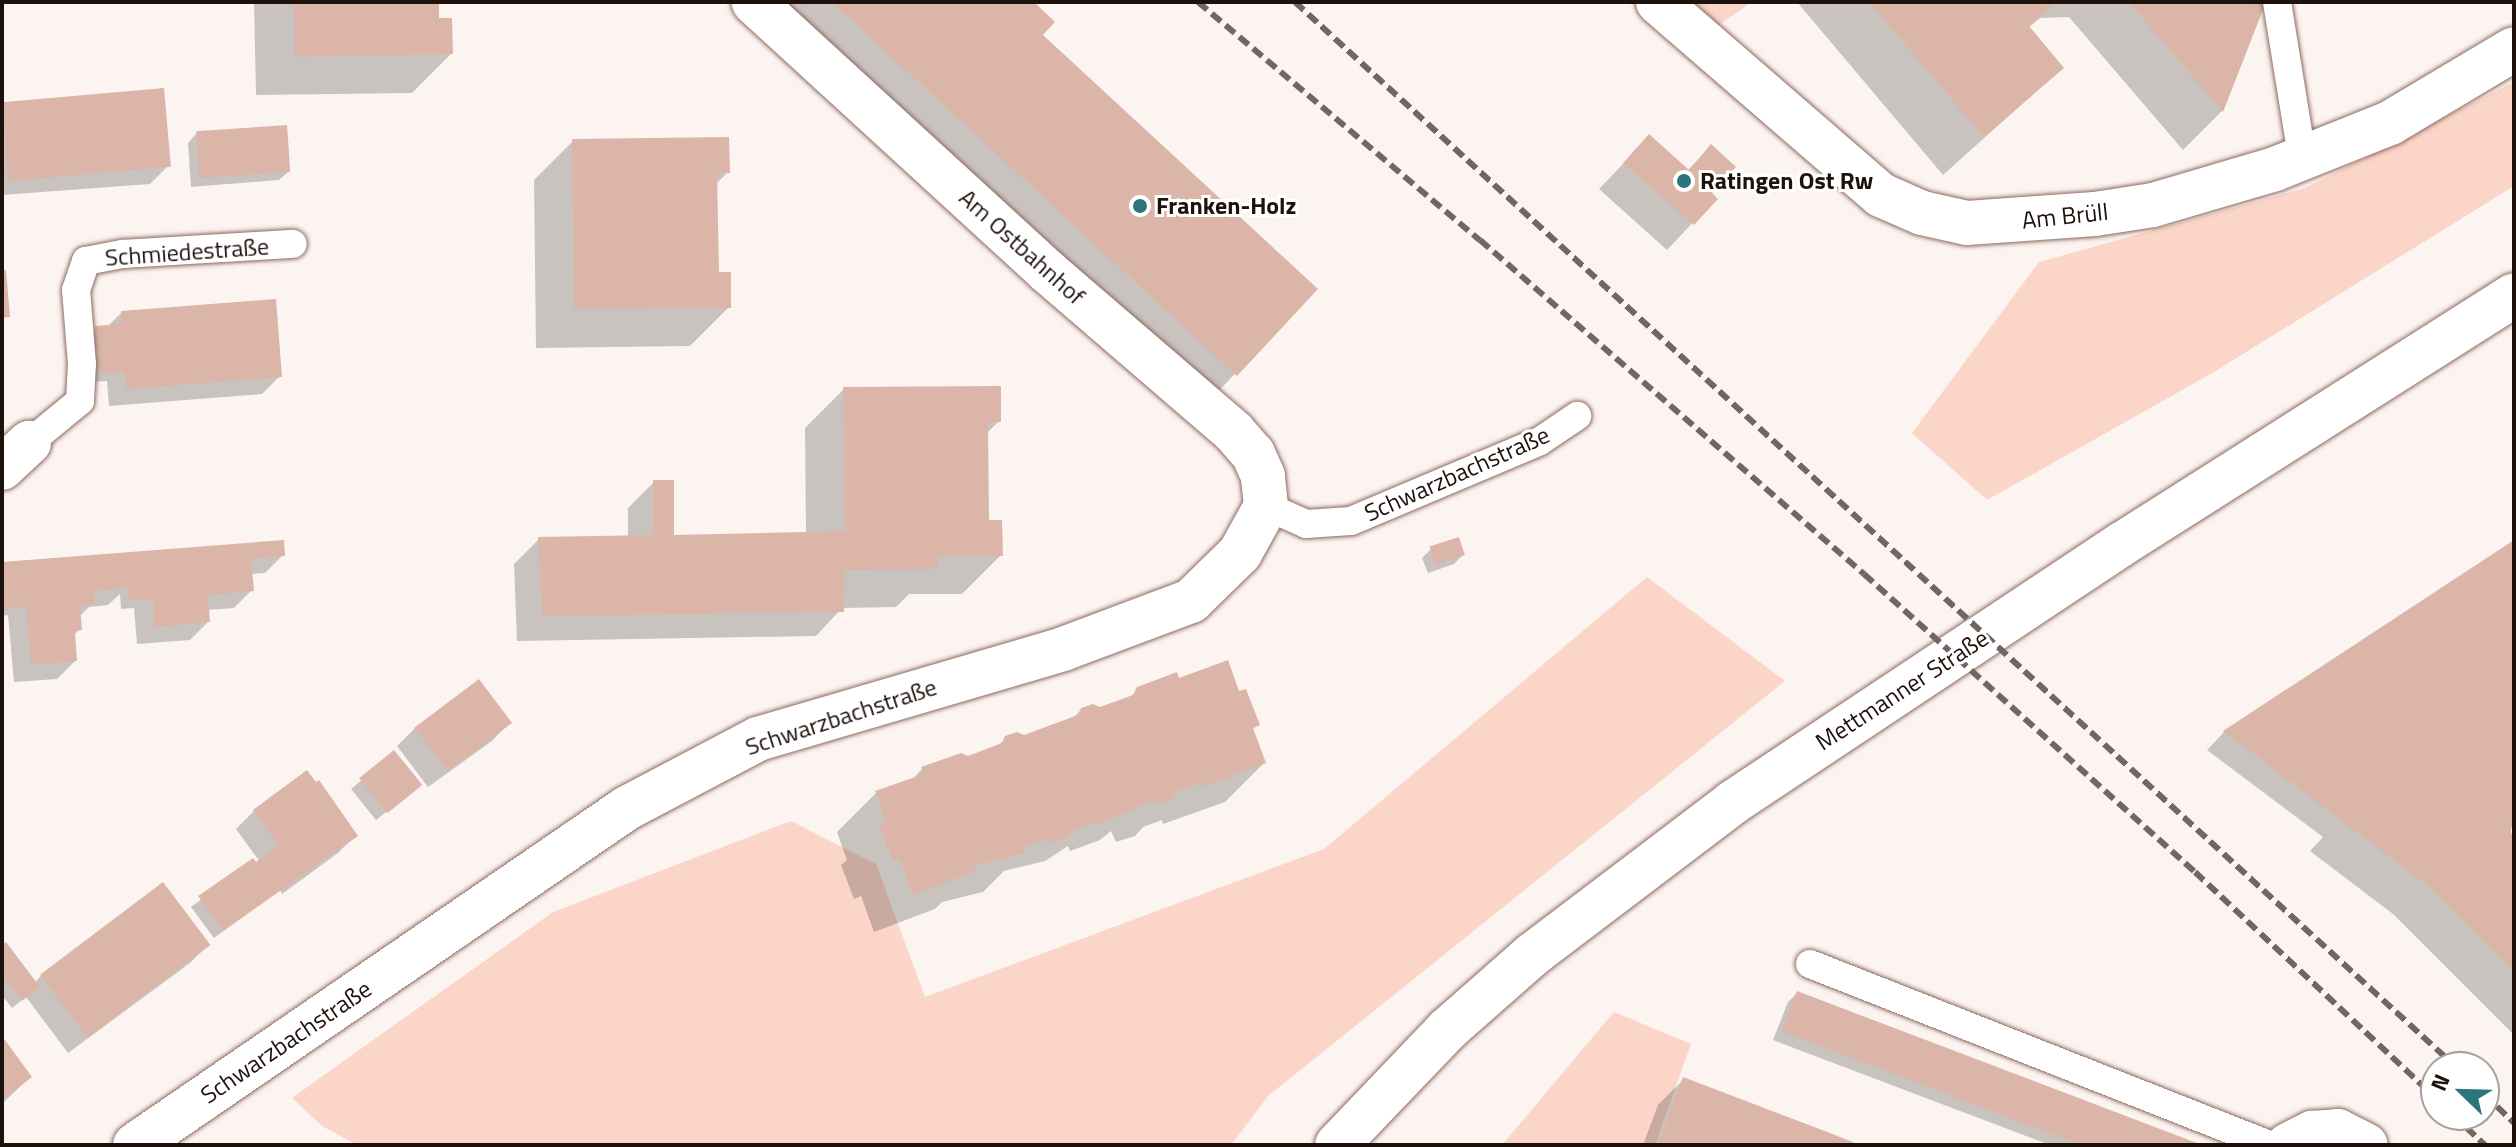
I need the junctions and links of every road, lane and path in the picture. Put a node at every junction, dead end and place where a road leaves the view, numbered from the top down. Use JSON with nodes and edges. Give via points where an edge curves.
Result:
{"nodes":[{"id":1,"x":753,"y":2,"type":"edge"},
{"id":2,"x":1658,"y":2,"type":"edge"},
{"id":3,"x":2277,"y":2,"type":"edge"},
{"id":4,"x":2514,"y":49,"type":"edge"},
{"id":5,"x":2302,"y":157,"type":"junction"},
{"id":6,"x":293,"y":244,"type":"dead end"},
{"id":7,"x":2514,"y":295,"type":"edge"},
{"id":8,"x":1577,"y":416,"type":"dead end"},
{"id":9,"x":15,"y":455,"type":"edge"},
{"id":10,"x":1266,"y":506,"type":"junction"},
{"id":11,"x":1810,"y":964,"type":"dead end"},
{"id":12,"x":2352,"y":1138,"type":"edge"},
{"id":13,"x":135,"y":1145,"type":"edge"},
{"id":14,"x":1337,"y":1145,"type":"edge"},
{"id":15,"x":2270,"y":1145,"type":"edge"},
{"id":16,"x":2288,"y":1145,"type":"edge"}],
"edges":[{"from":1,"to":10,"type":"street","name":"Am Ostbahnhof","via":[[1047,271],[1234,432],[1263,476]]},
{"from":2,"to":5,"type":"street","name":"Am Brüll","via":[[1881,195],[1922,213],[1967,223],[2095,214],[2153,205]]},
{"from":3,"to":5,"type":"lane"},
{"from":4,"to":5,"type":"street","name":"Am Brüll","via":[[2390,123]]},
{"from":6,"to":9,"type":"lane","name":"Schmiedestraße","via":[[86,261],[76,290],[80,401]]},
{"from":7,"to":14,"type":"street","name":"Mettmanner Straße","via":[[2122,544],[1732,803],[1532,955],[1448,1029]]},
{"from":8,"to":10,"type":"lane","name":"Schwarzbachstraße","via":[[1540,441],[1351,521],[1306,524]]},
{"from":10,"to":13,"type":"street","name":"Schwarzbachstraße","via":[[1240,553],[1191,601],[1063,649],[758,739],[627,808]]},
{"from":11,"to":15,"type":"lane"},
{"from":12,"to":16,"type":"street","via":[[2312,1133]]}]}
